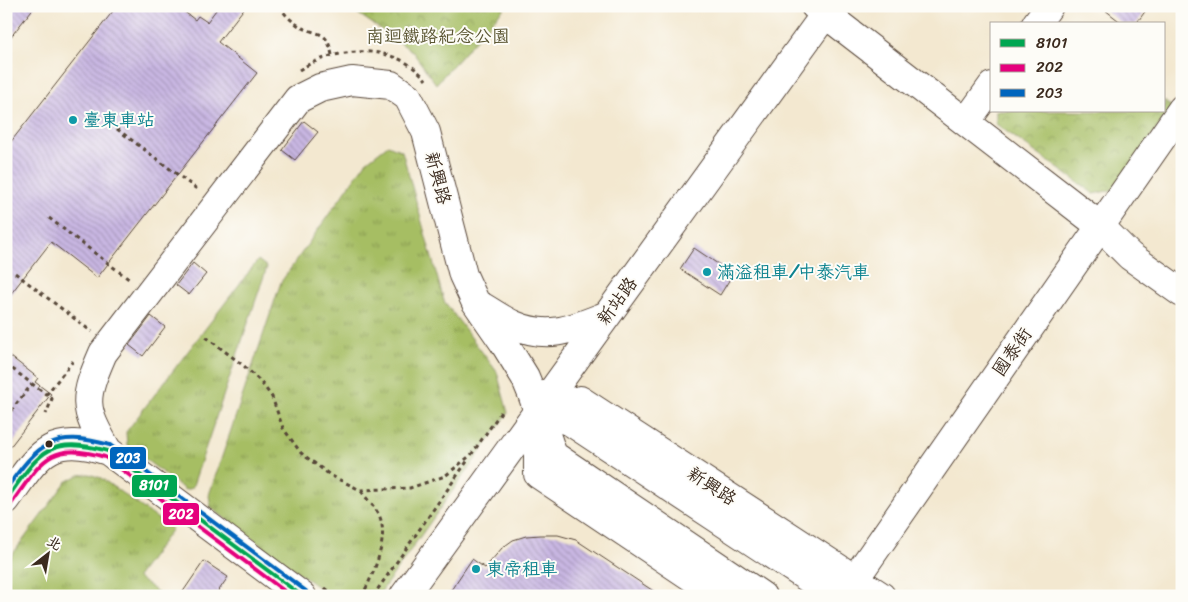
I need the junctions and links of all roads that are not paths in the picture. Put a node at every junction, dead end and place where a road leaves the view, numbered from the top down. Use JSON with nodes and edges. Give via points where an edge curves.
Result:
{"nodes":[{"id":1,"x":1049,"y":6,"type":"edge"},
{"id":2,"x":824,"y":9,"type":"edge"},
{"id":3,"x":1037,"y":22,"type":"edge"},
{"id":4,"x":990,"y":89,"type":"edge"},
{"id":5,"x":1182,"y":109,"type":"edge"},
{"id":6,"x":966,"y":122,"type":"junction"},
{"id":7,"x":1100,"y":226,"type":"junction"},
{"id":8,"x":1182,"y":293,"type":"edge"},
{"id":9,"x":475,"y":302,"type":"junction"},
{"id":10,"x":605,"y":316,"type":"junction"},
{"id":11,"x":538,"y":411,"type":"junction"},
{"id":12,"x":108,"y":451,"type":"junction"},
{"id":13,"x":6,"y":500,"type":"edge"},
{"id":14,"x":844,"y":590,"type":"edge"},
{"id":15,"x":313,"y":592,"type":"edge"},
{"id":16,"x":404,"y":596,"type":"edge"},
{"id":17,"x":720,"y":596,"type":"edge"},
{"id":18,"x":762,"y":596,"type":"edge"},
{"id":19,"x":881,"y":596,"type":"edge"}],
"edges":[{"from":1,"to":3,"type":"street"},
{"from":2,"to":6,"type":"street"},
{"from":2,"to":10,"type":"street","name":"新站路"},
{"from":4,"to":6,"type":"street"},
{"from":5,"to":7,"type":"street","name":"國泰街"},
{"from":6,"to":7,"type":"street"},
{"from":7,"to":8,"type":"street","via":[[1130,256]]},
{"from":7,"to":14,"type":"street","name":"國泰街"},
{"from":9,"to":10,"type":"street","via":[[513,324],[540,333],[577,327]]},
{"from":9,"to":11,"type":"street","name":"新興路","via":[[525,377]]},
{"from":9,"to":12,"type":"street","name":"新興路","via":[[463,276],[426,132],[408,97],[392,85],[352,81],[320,88],[298,99],[103,354],[89,384],[87,408]]},
{"from":10,"to":11,"type":"street","name":"新站路"},
{"from":11,"to":14,"type":"street","name":"新興路","via":[[571,422]]},
{"from":11,"to":16,"type":"street","name":"新站路"},
{"from":11,"to":17,"type":"street","name":"新興路","via":[[538,474]]},
{"from":11,"to":18,"type":"street","name":"新興路","via":[[553,455]]},
{"from":12,"to":13,"type":"street","via":[[86,444],[50,448],[35,461]]},
{"from":12,"to":15,"type":"street"},
{"from":14,"to":19,"type":"street","name":"新興路"}]}
